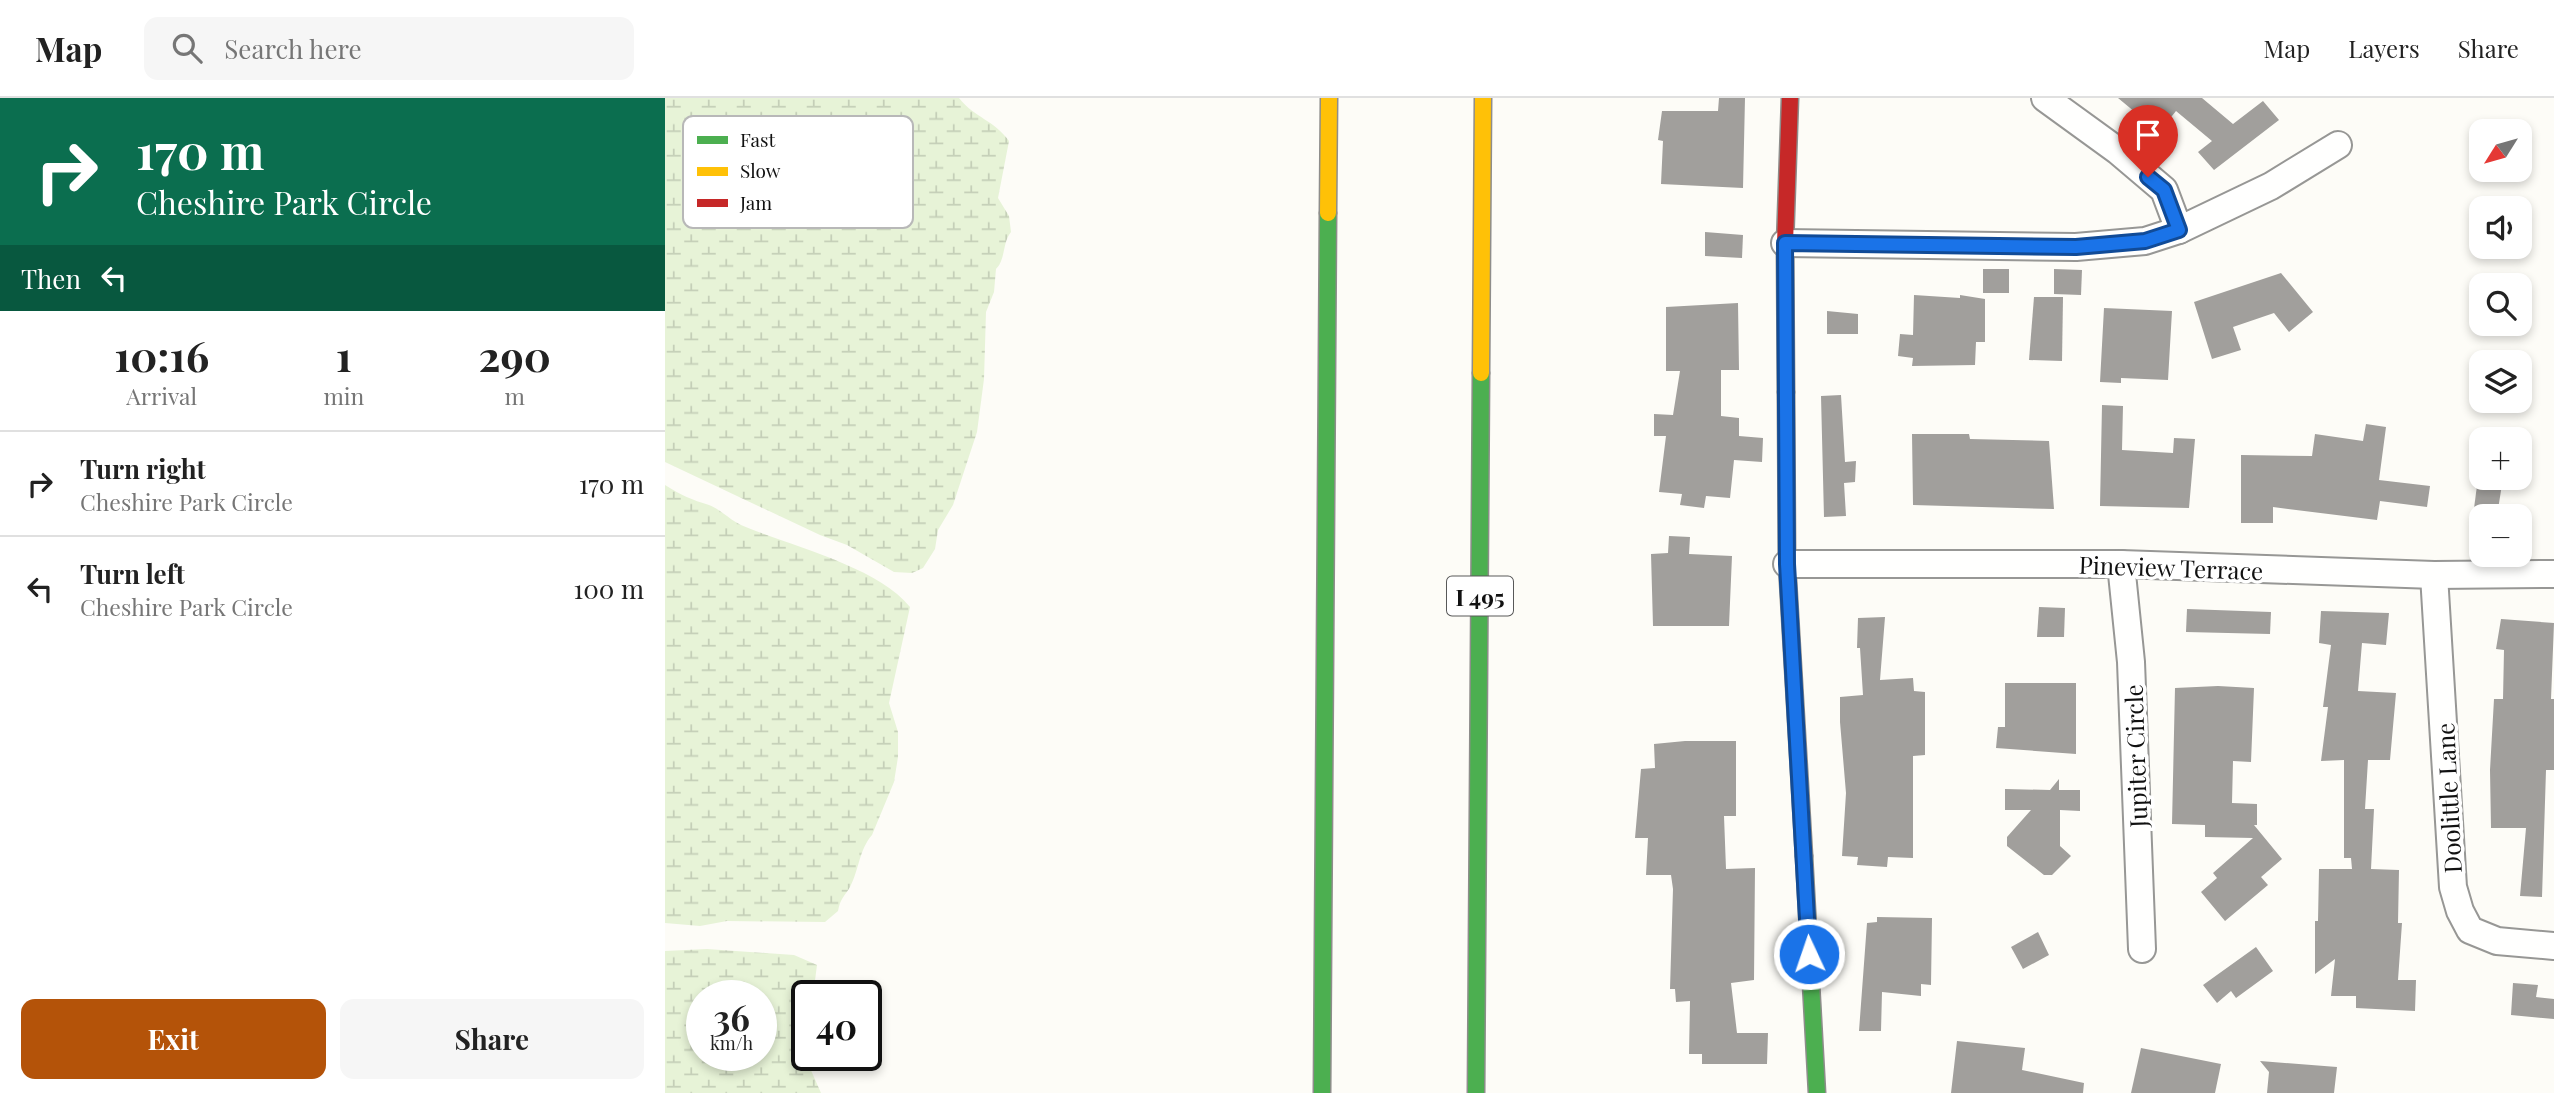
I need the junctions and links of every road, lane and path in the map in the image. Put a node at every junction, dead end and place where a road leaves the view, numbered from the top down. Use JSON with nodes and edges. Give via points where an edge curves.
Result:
{"nodes":[{"id":1,"x":1329,"y":98,"type":"edge"},
{"id":2,"x":1483,"y":98,"type":"edge"},
{"id":3,"x":1790,"y":98,"type":"edge"},
{"id":4,"x":2045,"y":98,"type":"edge"},
{"id":5,"x":2338,"y":145,"type":"dead end"},
{"id":6,"x":2179,"y":230,"type":"junction"},
{"id":7,"x":1785,"y":243,"type":"junction"},
{"id":8,"x":1787,"y":564,"type":"junction"},
{"id":9,"x":2121,"y":564,"type":"junction"},
{"id":10,"x":2554,"y":574,"type":"edge"},
{"id":11,"x":2434,"y":575,"type":"junction"},
{"id":12,"x":2554,"y":946,"type":"edge"},
{"id":13,"x":2142,"y":948,"type":"dead end"},
{"id":14,"x":1322,"y":1093,"type":"edge"},
{"id":15,"x":1476,"y":1093,"type":"edge"},
{"id":16,"x":1817,"y":1093,"type":"edge"}],
"edges":[{"from":1,"to":14,"type":"main road"},
{"from":2,"to":15,"type":"main road","number":"I 495"},
{"from":3,"to":7,"type":"main road"},
{"from":4,"to":6,"type":"street","via":[[2164,190]]},
{"from":5,"to":6,"type":"street","via":[[2271,186]]},
{"from":6,"to":7,"type":"street","via":[[2145,241],[2076,247]]},
{"from":7,"to":8,"type":"main road"},
{"from":8,"to":9,"type":"street","name":"Pineview Terrace"},
{"from":8,"to":16,"type":"main road"},
{"from":9,"to":11,"type":"street","name":"Pineview Terrace"},
{"from":9,"to":13,"type":"street","name":"Jupiter Circle","via":[[2131,662]]},
{"from":10,"to":11,"type":"street","name":"Pineview Terrace"},
{"from":11,"to":12,"type":"street","name":"Doolittle Lane","via":[[2453,887],[2460,911],[2470,930],[2497,941]]}]}
